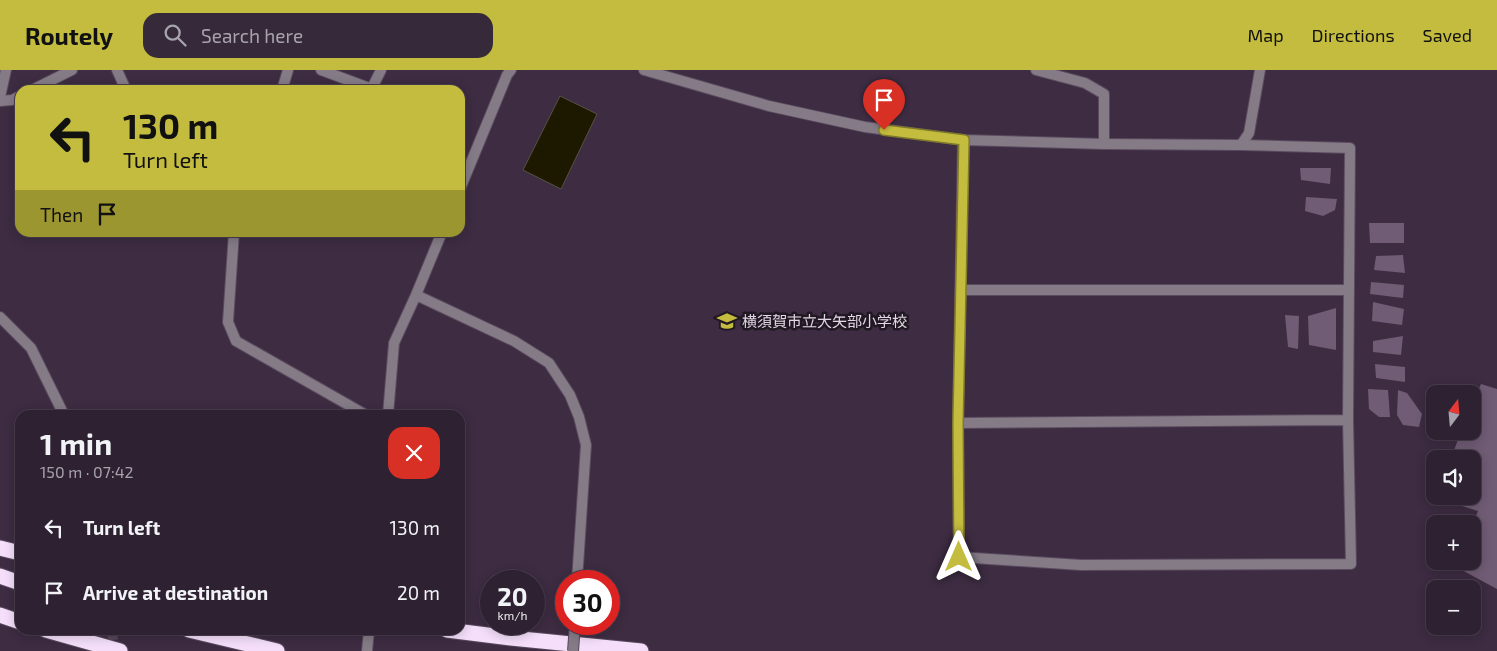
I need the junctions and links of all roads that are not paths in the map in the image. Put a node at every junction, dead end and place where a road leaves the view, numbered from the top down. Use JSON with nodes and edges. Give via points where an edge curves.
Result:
{"nodes":[{"id":1,"x":6,"y":70,"type":"edge"},
{"id":2,"x":72,"y":70,"type":"edge"},
{"id":3,"x":117,"y":70,"type":"edge"},
{"id":4,"x":288,"y":70,"type":"edge"},
{"id":5,"x":321,"y":70,"type":"edge"},
{"id":6,"x":381,"y":70,"type":"edge"},
{"id":7,"x":511,"y":70,"type":"edge"},
{"id":8,"x":644,"y":70,"type":"edge"},
{"id":9,"x":1038,"y":70,"type":"edge"},
{"id":10,"x":1260,"y":70,"type":"edge"},
{"id":11,"x":42,"y":85,"type":"edge"},
{"id":12,"x":124,"y":85,"type":"edge"},
{"id":13,"x":284,"y":85,"type":"edge"},
{"id":14,"x":359,"y":85,"type":"edge"},
{"id":15,"x":374,"y":85,"type":"edge"},
{"id":16,"x":15,"y":98,"type":"edge"},
{"id":17,"x":0,"y":99,"type":"edge"},
{"id":18,"x":964,"y":140,"type":"junction"},
{"id":19,"x":1104,"y":144,"type":"junction"},
{"id":20,"x":1241,"y":145,"type":"junction"},
{"id":21,"x":465,"y":177,"type":"edge"},
{"id":22,"x":234,"y":237,"type":"edge"},
{"id":23,"x":440,"y":237,"type":"edge"},
{"id":24,"x":960,"y":290,"type":"junction"},
{"id":25,"x":1349,"y":290,"type":"junction"},
{"id":26,"x":416,"y":295,"type":"junction"},
{"id":27,"x":0,"y":317,"type":"edge"},
{"id":28,"x":62,"y":410,"type":"edge"},
{"id":29,"x":357,"y":410,"type":"edge"},
{"id":30,"x":388,"y":410,"type":"edge"},
{"id":31,"x":1348,"y":420,"type":"junction"},
{"id":32,"x":958,"y":423,"type":"junction"},
{"id":33,"x":0,"y":548,"type":"edge"},
{"id":34,"x":15,"y":552,"type":"edge"},
{"id":35,"x":578,"y":570,"type":"edge"},
{"id":36,"x":0,"y":576,"type":"edge"},
{"id":37,"x":15,"y":581,"type":"edge"},
{"id":38,"x":0,"y":615,"type":"edge"},
{"id":39,"x":15,"y":620,"type":"edge"},
{"id":40,"x":465,"y":632,"type":"edge"},
{"id":41,"x":64,"y":635,"type":"edge"},
{"id":42,"x":210,"y":635,"type":"edge"},
{"id":43,"x":369,"y":635,"type":"edge"},
{"id":44,"x":574,"y":635,"type":"edge"},
{"id":45,"x":120,"y":651,"type":"edge"},
{"id":46,"x":277,"y":651,"type":"edge"},
{"id":47,"x":367,"y":651,"type":"edge"},
{"id":48,"x":573,"y":651,"type":"edge"},
{"id":49,"x":640,"y":651,"type":"edge"}],
"edges":[{"from":1,"to":17,"type":"street"},
{"from":2,"to":11,"type":"street"},
{"from":3,"to":12,"type":"street"},
{"from":4,"to":13,"type":"street"},
{"from":5,"to":14,"type":"street"},
{"from":6,"to":15,"type":"street"},
{"from":7,"to":21,"type":"street"},
{"from":8,"to":18,"type":"street","via":[[769,106],[836,121]]},
{"from":9,"to":19,"type":"street","via":[[1085,83],[1104,94]]},
{"from":10,"to":20,"type":"street","via":[[1248,132]]},
{"from":16,"to":17,"type":"street"},
{"from":18,"to":19,"type":"street"},
{"from":18,"to":24,"type":"street"},
{"from":19,"to":20,"type":"street"},
{"from":20,"to":25,"type":"street","via":[[1350,148]]},
{"from":22,"to":29,"type":"street","via":[[228,322],[236,341]]},
{"from":23,"to":26,"type":"street"},
{"from":24,"to":25,"type":"street"},
{"from":24,"to":32,"type":"street"},
{"from":25,"to":31,"type":"street"},
{"from":26,"to":30,"type":"street","via":[[394,343]]},
{"from":26,"to":35,"type":"street","via":[[514,341],[549,362],[570,396],[586,445]]},
{"from":27,"to":28,"type":"street","via":[[32,348]]},
{"from":31,"to":32,"type":"street"},
{"from":31,"to":32,"type":"street","via":[[1351,564],[1082,564],[959,557]]},
{"from":33,"to":34,"type":"highway"},
{"from":36,"to":37,"type":"highway"},
{"from":38,"to":39,"type":"highway"},
{"from":40,"to":49,"type":"highway"},
{"from":41,"to":45,"type":"highway"},
{"from":42,"to":46,"type":"highway"},
{"from":43,"to":47,"type":"street"},
{"from":44,"to":48,"type":"street","bridge":true}]}
